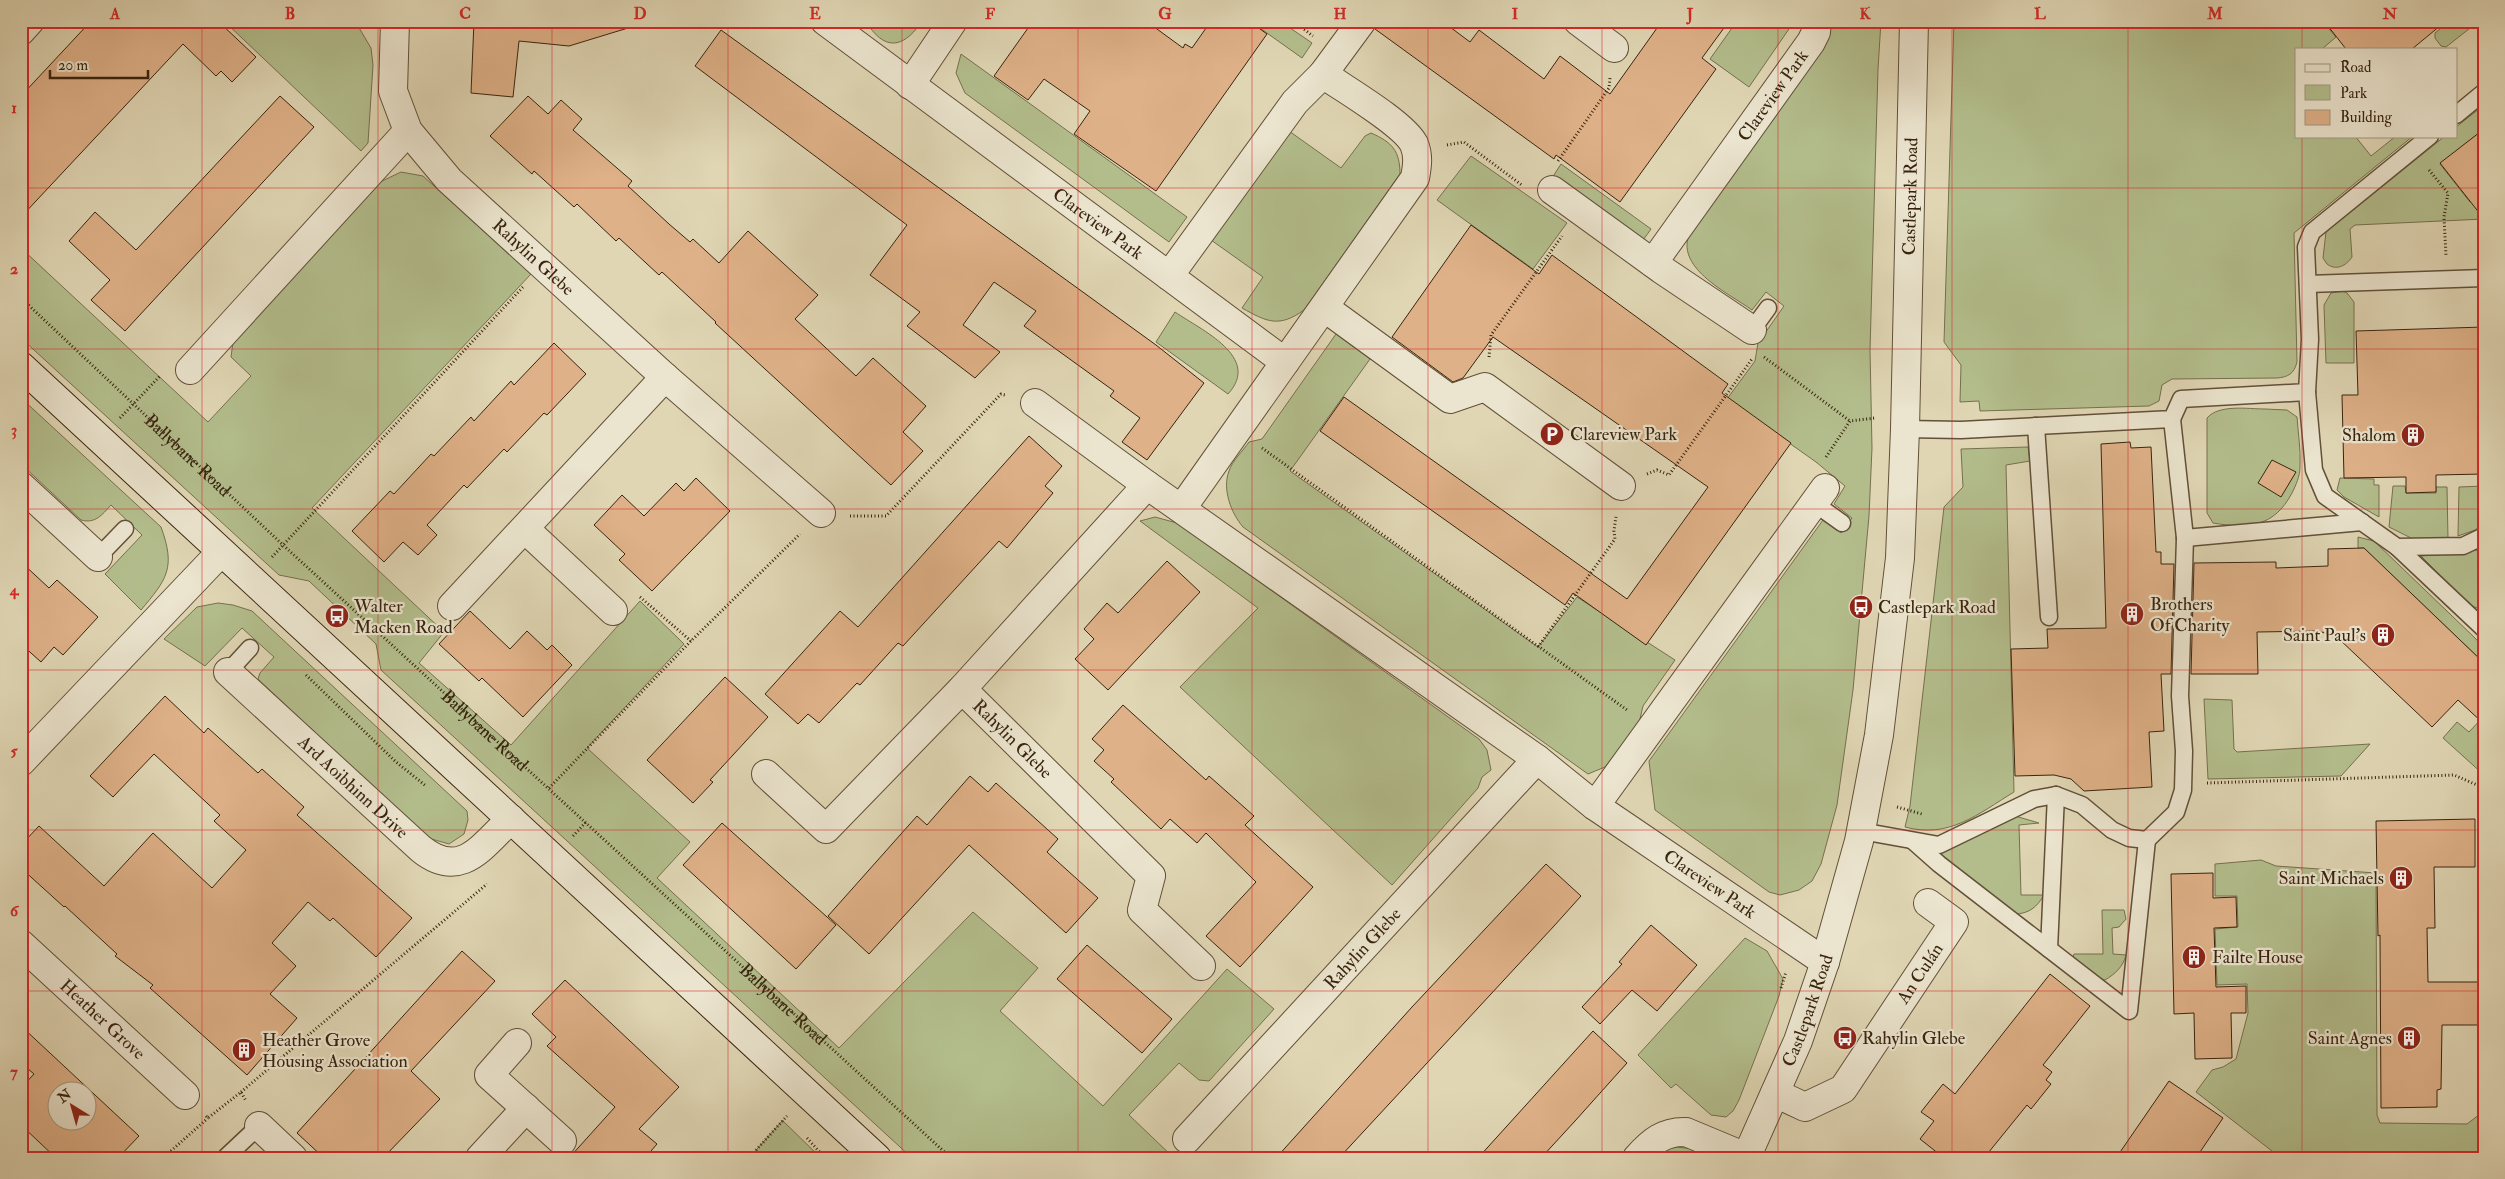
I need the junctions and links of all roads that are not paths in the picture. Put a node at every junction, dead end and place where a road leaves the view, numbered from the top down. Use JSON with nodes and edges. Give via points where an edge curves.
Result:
{"nodes":[{"id":1,"x":30,"y":21,"type":"edge"},
{"id":2,"x":394,"y":21,"type":"edge"},
{"id":3,"x":825,"y":21,"type":"edge"},
{"id":4,"x":953,"y":21,"type":"edge"},
{"id":5,"x":1362,"y":21,"type":"edge"},
{"id":6,"x":1578,"y":21,"type":"edge"},
{"id":7,"x":1817,"y":21,"type":"edge"},
{"id":8,"x":1914,"y":21,"type":"edge"},
{"id":9,"x":21,"y":31,"type":"edge"},
{"id":10,"x":1614,"y":48,"type":"road end"},
{"id":11,"x":1323,"y":74,"type":"junction"},
{"id":12,"x":910,"y":85,"type":"junction"},
{"id":13,"x":2484,"y":92,"type":"edge"},
{"id":14,"x":2458,"y":113,"type":"edge"},
{"id":15,"x":408,"y":131,"type":"junction"},
{"id":16,"x":2428,"y":138,"type":"edge"},
{"id":17,"x":1552,"y":190,"type":"dead end"},
{"id":18,"x":1653,"y":264,"type":"junction"},
{"id":19,"x":1169,"y":276,"type":"junction"},
{"id":20,"x":2484,"y":278,"type":"edge"},
{"id":21,"x":2308,"y":284,"type":"junction"},
{"id":22,"x":1325,"y":308,"type":"junction"},
{"id":23,"x":1768,"y":308,"type":"dead end"},
{"id":24,"x":1752,"y":330,"type":"joint"},
{"id":25,"x":1285,"y":362,"type":"junction"},
{"id":26,"x":21,"y":366,"type":"edge"},
{"id":27,"x":190,"y":370,"type":"road end"},
{"id":28,"x":665,"y":377,"type":"junction"},
{"id":29,"x":2307,"y":392,"type":"junction"},
{"id":30,"x":1035,"y":403,"type":"road end"},
{"id":31,"x":2172,"y":419,"type":"junction"},
{"id":32,"x":1905,"y":422,"type":"junction"},
{"id":33,"x":2036,"y":426,"type":"junction"},
{"id":34,"x":1147,"y":485,"type":"junction"},
{"id":35,"x":21,"y":486,"type":"edge"},
{"id":36,"x":1621,"y":486,"type":"road end"},
{"id":37,"x":1820,"y":495,"type":"joint"},
{"id":38,"x":1182,"y":508,"type":"junction"},
{"id":39,"x":821,"y":514,"type":"road end"},
{"id":40,"x":2362,"y":522,"type":"junction"},
{"id":41,"x":1842,"y":523,"type":"dead end"},
{"id":42,"x":125,"y":528,"type":"dead end"},
{"id":43,"x":525,"y":529,"type":"junction"},
{"id":44,"x":2484,"y":536,"type":"edge"},
{"id":45,"x":2185,"y":538,"type":"junction"},
{"id":46,"x":2397,"y":547,"type":"junction"},
{"id":47,"x":221,"y":552,"type":"junction"},
{"id":48,"x":98,"y":557,"type":"joint"},
{"id":49,"x":452,"y":606,"type":"dead end"},
{"id":50,"x":613,"y":611,"type":"road end"},
{"id":51,"x":2049,"y":617,"type":"dead end"},
{"id":52,"x":2484,"y":629,"type":"edge"},
{"id":53,"x":250,"y":648,"type":"dead end"},
{"id":54,"x":228,"y":672,"type":"joint"},
{"id":55,"x":962,"y":689,"type":"junction"},
{"id":56,"x":1537,"y":759,"type":"junction"},
{"id":57,"x":21,"y":762,"type":"edge"},
{"id":58,"x":766,"y":774,"type":"dead end"},
{"id":59,"x":2056,"y":795,"type":"junction"},
{"id":60,"x":1595,"y":806,"type":"junction"},
{"id":61,"x":511,"y":819,"type":"junction"},
{"id":62,"x":1861,"y":831,"type":"junction"},
{"id":63,"x":2147,"y":840,"type":"junction"},
{"id":64,"x":1913,"y":841,"type":"junction"},
{"id":65,"x":1928,"y":903,"type":"dead end"},
{"id":66,"x":21,"y":944,"type":"edge"},
{"id":67,"x":2048,"y":949,"type":"junction"},
{"id":68,"x":1824,"y":962,"type":"junction"},
{"id":69,"x":1201,"y":966,"type":"dead end"},
{"id":70,"x":517,"y":1043,"type":"dead end"},
{"id":71,"x":1775,"y":1093,"type":"junction"},
{"id":72,"x":185,"y":1095,"type":"road end"},
{"id":73,"x":526,"y":1108,"type":"junction"},
{"id":74,"x":259,"y":1126,"type":"joint"},
{"id":75,"x":1187,"y":1139,"type":"dead end"},
{"id":76,"x":562,"y":1141,"type":"dead end"},
{"id":77,"x":226,"y":1157,"type":"edge"},
{"id":78,"x":293,"y":1158,"type":"edge"},
{"id":79,"x":480,"y":1158,"type":"edge"},
{"id":80,"x":877,"y":1158,"type":"edge"},
{"id":81,"x":1637,"y":1158,"type":"edge"},
{"id":82,"x":1746,"y":1158,"type":"edge"}],
"edges":[{"from":1,"to":9,"type":"street"},
{"from":2,"to":15,"type":"street","name":"Rahylin Glebe","via":[[393,91]]},
{"from":3,"to":12,"type":"street","name":"Clareview Park"},
{"from":4,"to":12,"type":"street"},
{"from":5,"to":11,"type":"street"},
{"from":6,"to":10,"type":"street"},
{"from":7,"to":18,"type":"street","name":"Clareview Park","via":[[1811,42]]},
{"from":8,"to":32,"type":"street","name":"Castlepark Road"},
{"from":11,"to":19,"type":"street","via":[[1295,102]]},
{"from":11,"to":22,"type":"street","via":[[1398,126],[1416,151],[1417,168],[1410,188]]},
{"from":12,"to":19,"type":"street","name":"Clareview Park"},
{"from":13,"to":14,"type":"lane"},
{"from":15,"to":27,"type":"street"},
{"from":15,"to":28,"type":"street","name":"Rahylin Glebe","via":[[449,180]]},
{"from":16,"to":21,"type":"lane","via":[[2312,232],[2306,247]]},
{"from":17,"to":18,"type":"street"},
{"from":18,"to":24,"type":"street"},
{"from":19,"to":25,"type":"street","name":"Clareview Park"},
{"from":20,"to":21,"type":"lane"},
{"from":21,"to":29,"type":"lane","via":[[2310,339]]},
{"from":22,"to":25,"type":"street"},
{"from":22,"to":36,"type":"street","via":[[1450,399],[1485,387]]},
{"from":23,"to":24,"type":"lane"},
{"from":25,"to":38,"type":"street"},
{"from":26,"to":47,"type":"street"},
{"from":28,"to":39,"type":"street","name":"Rahylin Glebe"},
{"from":28,"to":43,"type":"street"},
{"from":29,"to":31,"type":"lane","via":[[2181,398]]},
{"from":29,"to":40,"type":"lane","via":[[2314,470],[2325,496]]},
{"from":30,"to":34,"type":"street","name":"Clareview Park"},
{"from":31,"to":33,"type":"lane"},
{"from":31,"to":45,"type":"lane"},
{"from":32,"to":33,"type":"lane","via":[[1961,430]]},
{"from":32,"to":62,"type":"street","name":"Castlepark Road","via":[[1900,558],[1890,654]]},
{"from":33,"to":51,"type":"lane"},
{"from":34,"to":38,"type":"street","name":"Clareview Park"},
{"from":34,"to":55,"type":"street","name":"Rahylin Glebe"},
{"from":35,"to":48,"type":"street"},
{"from":37,"to":41,"type":"lane"},
{"from":37,"to":60,"type":"street"},
{"from":38,"to":56,"type":"street","name":"Clareview Park"},
{"from":40,"to":45,"type":"lane"},
{"from":40,"to":46,"type":"lane"},
{"from":42,"to":48,"type":"lane"},
{"from":43,"to":49,"type":"street"},
{"from":43,"to":50,"type":"street"},
{"from":44,"to":46,"type":"lane","via":[[2463,546]]},
{"from":45,"to":63,"type":"lane","via":[[2180,696],[2183,784],[2176,812]]},
{"from":46,"to":52,"type":"lane"},
{"from":47,"to":57,"type":"street"},
{"from":47,"to":61,"type":"street"},
{"from":53,"to":54,"type":"lane","name":"Ard Aoibhinn Drive"},
{"from":54,"to":61,"type":"street","name":"Ard Aoibhinn Drive","via":[[436,860],[450,863],[467,858]]},
{"from":55,"to":58,"type":"street","name":"Rahylin Glebe","via":[[826,829]]},
{"from":55,"to":69,"type":"street","name":"Rahylin Glebe","via":[[1151,876],[1142,910]]},
{"from":56,"to":60,"type":"street","name":"Clareview Park"},
{"from":56,"to":75,"type":"street","name":"Rahylin Glebe"},
{"from":59,"to":63,"type":"lane","via":[[2082,805],[2112,830],[2129,838]]},
{"from":59,"to":64,"type":"lane","via":[[2034,799],[1939,844]]},
{"from":59,"to":67,"type":"lane"},
{"from":60,"to":68,"type":"street","name":"Clareview Park"},
{"from":61,"to":80,"type":"street"},
{"from":62,"to":64,"type":"lane"},
{"from":62,"to":68,"type":"street","name":"Castlepark Road"},
{"from":63,"to":67,"type":"lane","via":[[2128,1011]]},
{"from":64,"to":67,"type":"lane"},
{"from":65,"to":71,"type":"street","name":"An Culán","via":[[1954,922],[1843,1089],[1805,1108]]},
{"from":66,"to":72,"type":"street","name":"Heather Grove"},
{"from":68,"to":71,"type":"street","name":"Castlepark Road","via":[[1798,1041]]},
{"from":70,"to":73,"type":"street","via":[[489,1075]]},
{"from":71,"to":82,"type":"street","name":"Castlepark Road"},
{"from":73,"to":76,"type":"street"},
{"from":73,"to":79,"type":"street"},
{"from":74,"to":77,"type":"lane"},
{"from":74,"to":78,"type":"street"},
{"from":81,"to":82,"type":"street","via":[[1658,1138],[1686,1132]]}]}
